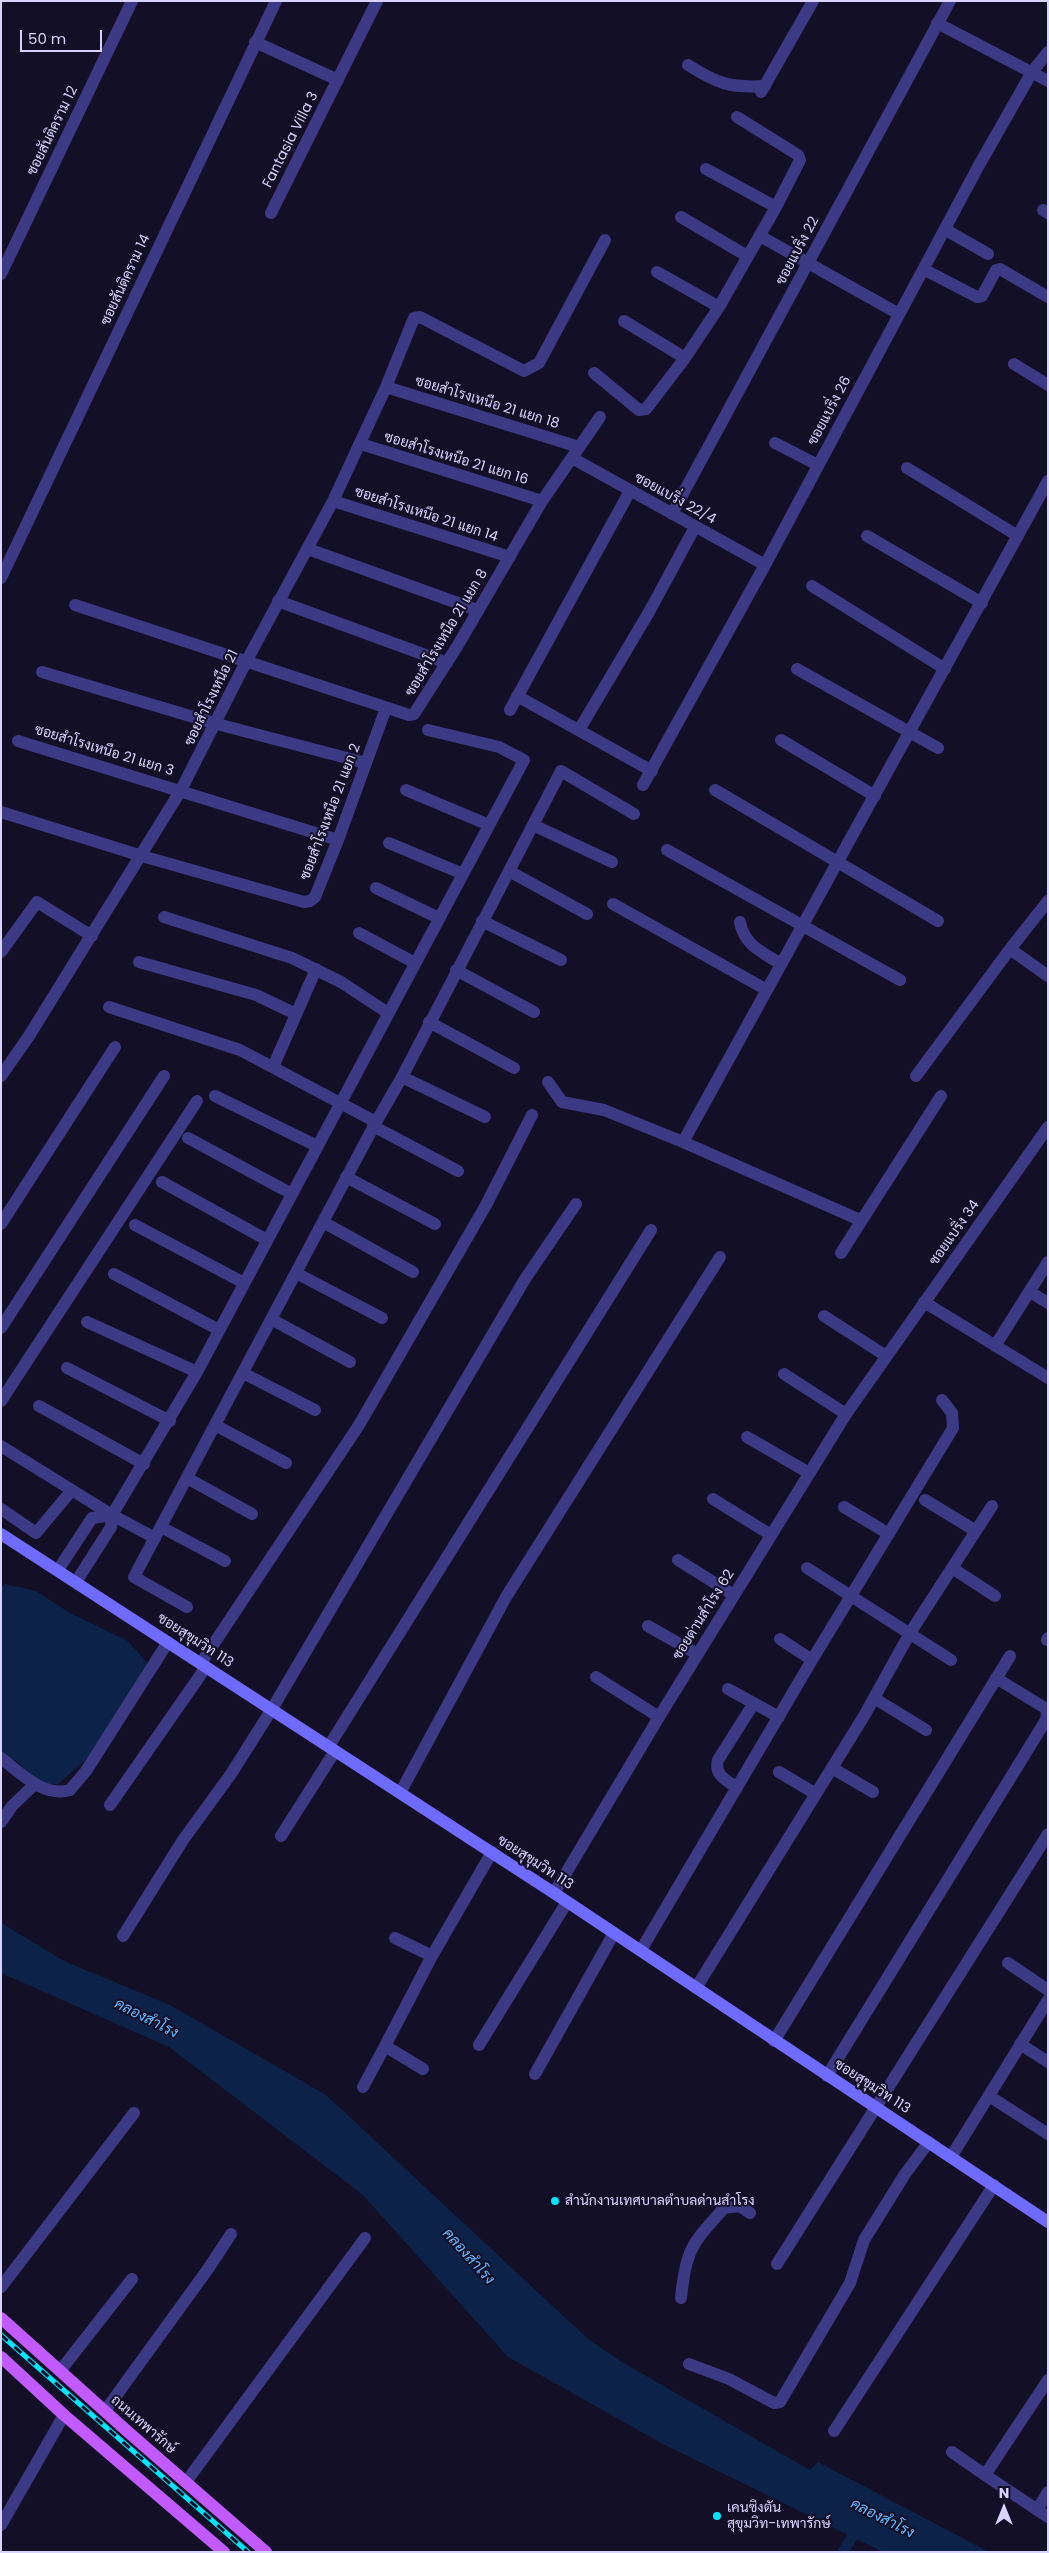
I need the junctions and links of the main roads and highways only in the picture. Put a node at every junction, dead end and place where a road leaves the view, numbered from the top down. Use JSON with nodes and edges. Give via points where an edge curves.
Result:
{"nodes":[{"id":1,"x":1,"y":1534,"type":"edge"},
{"id":2,"x":1048,"y":2222,"type":"edge"},
{"id":3,"x":1,"y":2318,"type":"edge"},
{"id":4,"x":1,"y":2357,"type":"edge"},
{"id":5,"x":224,"y":2552,"type":"edge"},
{"id":6,"x":266,"y":2552,"type":"edge"}],
"edges":[{"from":1,"to":2,"type":"main road","name":"ซอยสุขุมวิท 113","via":[[492,1852]]},
{"from":3,"to":6,"type":"main road","name":"ถนนเทพารักษ์"},
{"from":4,"to":5,"type":"main road"}]}
